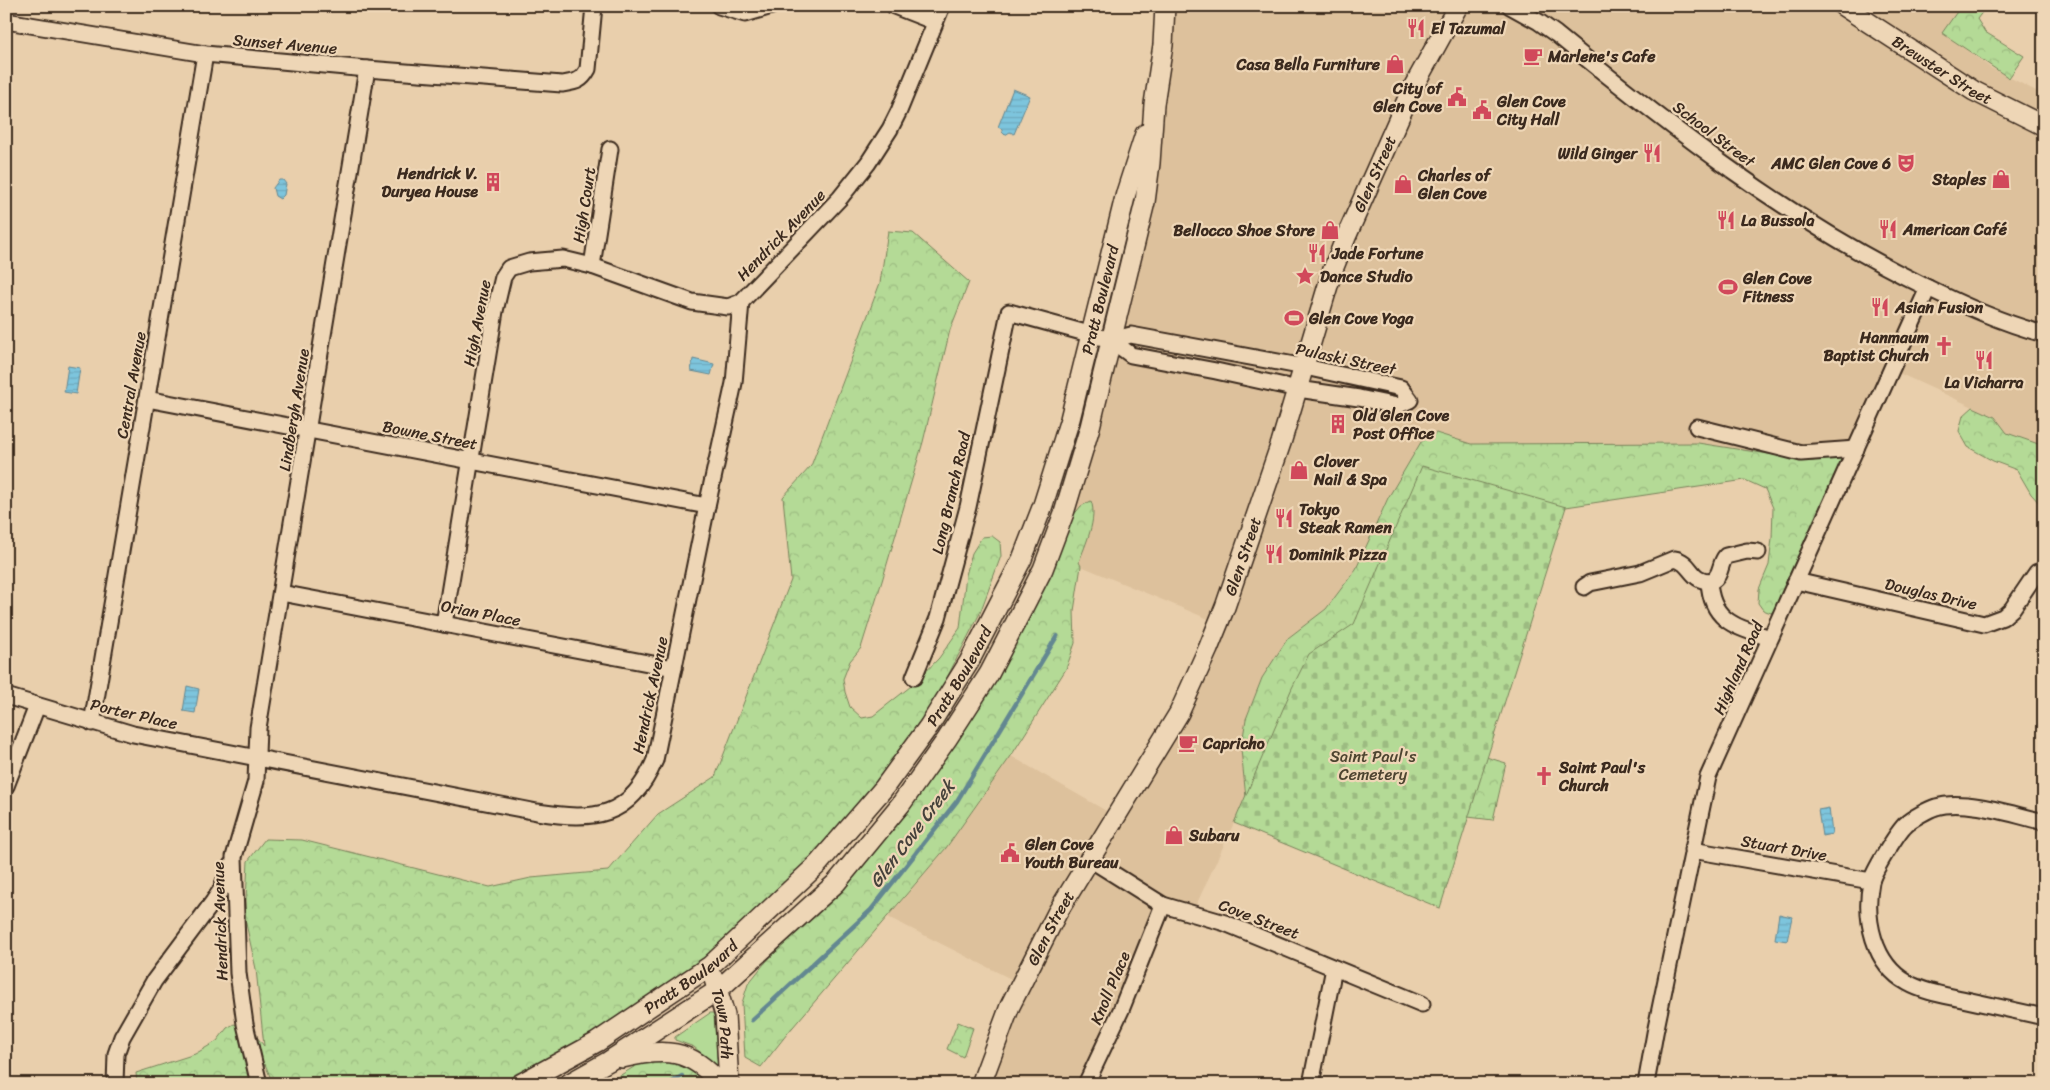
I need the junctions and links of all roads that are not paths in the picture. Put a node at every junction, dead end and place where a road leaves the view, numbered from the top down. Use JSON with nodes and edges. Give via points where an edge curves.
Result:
{"nodes":[{"id":1,"x":594,"y":6,"type":"edge"},
{"id":2,"x":719,"y":6,"type":"edge"},
{"id":3,"x":772,"y":6,"type":"edge"},
{"id":4,"x":894,"y":6,"type":"edge"},
{"id":5,"x":942,"y":6,"type":"edge"},
{"id":6,"x":1165,"y":6,"type":"edge"},
{"id":7,"x":1458,"y":6,"type":"edge"},
{"id":8,"x":1510,"y":6,"type":"edge"},
{"id":9,"x":1843,"y":6,"type":"edge"},
{"id":10,"x":6,"y":21,"type":"edge"},
{"id":11,"x":935,"y":22,"type":"junction"},
{"id":12,"x":206,"y":54,"type":"junction"},
{"id":13,"x":367,"y":69,"type":"junction"},
{"id":14,"x":1154,"y":104,"type":"junction"},
{"id":15,"x":2044,"y":126,"type":"edge"},
{"id":16,"x":610,"y":149,"type":"dead end"},
{"id":17,"x":592,"y":266,"type":"junction"},
{"id":18,"x":1928,"y":288,"type":"junction"},
{"id":19,"x":741,"y":302,"type":"junction"},
{"id":20,"x":1008,"y":312,"type":"joint"},
{"id":21,"x":2044,"y":334,"type":"edge"},
{"id":22,"x":1091,"y":336,"type":"junction"},
{"id":23,"x":1111,"y":340,"type":"junction"},
{"id":24,"x":1305,"y":367,"type":"junction"},
{"id":25,"x":1298,"y":390,"type":"junction"},
{"id":26,"x":147,"y":399,"type":"junction"},
{"id":27,"x":1696,"y":427,"type":"dead end"},
{"id":28,"x":308,"y":430,"type":"junction"},
{"id":29,"x":1856,"y":449,"type":"junction"},
{"id":30,"x":471,"y":461,"type":"junction"},
{"id":31,"x":707,"y":506,"type":"junction"},
{"id":32,"x":1758,"y":552,"type":"dead end"},
{"id":33,"x":2037,"y":572,"type":"dead end"},
{"id":34,"x":1709,"y":581,"type":"junction"},
{"id":35,"x":1796,"y":581,"type":"junction"},
{"id":36,"x":1584,"y":587,"type":"dead end"},
{"id":37,"x":281,"y":593,"type":"junction"},
{"id":38,"x":444,"y":624,"type":"junction"},
{"id":39,"x":1770,"y":638,"type":"junction"},
{"id":40,"x":674,"y":668,"type":"junction"},
{"id":41,"x":914,"y":677,"type":"dead end"},
{"id":42,"x":6,"y":696,"type":"edge"},
{"id":43,"x":37,"y":706,"type":"junction"},
{"id":44,"x":92,"y":723,"type":"junction"},
{"id":45,"x":256,"y":757,"type":"junction"},
{"id":46,"x":6,"y":786,"type":"edge"},
{"id":47,"x":2044,"y":822,"type":"edge"},
{"id":48,"x":1692,"y":850,"type":"junction"},
{"id":49,"x":234,"y":857,"type":"junction"},
{"id":50,"x":1088,"y":858,"type":"junction"},
{"id":51,"x":1871,"y":881,"type":"junction"},
{"id":52,"x":1163,"y":905,"type":"junction"},
{"id":53,"x":710,"y":966,"type":"junction"},
{"id":54,"x":1334,"y":968,"type":"junction"},
{"id":55,"x":718,"y":990,"type":"junction"},
{"id":56,"x":1422,"y":1004,"type":"dead end"},
{"id":57,"x":2044,"y":1017,"type":"edge"},
{"id":58,"x":609,"y":1061,"type":"junction"},
{"id":59,"x":115,"y":1084,"type":"edge"},
{"id":60,"x":259,"y":1084,"type":"edge"},
{"id":61,"x":520,"y":1084,"type":"edge"},
{"id":62,"x":568,"y":1084,"type":"edge"},
{"id":63,"x":720,"y":1084,"type":"edge"},
{"id":64,"x":729,"y":1084,"type":"edge"},
{"id":65,"x":981,"y":1084,"type":"edge"},
{"id":66,"x":1086,"y":1084,"type":"edge"},
{"id":67,"x":1311,"y":1084,"type":"edge"},
{"id":68,"x":1646,"y":1084,"type":"edge"}],
"edges":[{"from":1,"to":13,"type":"street","name":"Sunset Avenue","via":[[588,69],[579,81],[562,84]]},
{"from":2,"to":3,"type":"street","via":[[745,14]]},
{"from":4,"to":11,"type":"street"},
{"from":5,"to":11,"type":"street","name":"Hendrick Avenue"},
{"from":6,"to":14,"type":"main road","name":"Pratt Boulevard"},
{"from":7,"to":24,"type":"main road","name":"Glen Street","via":[[1411,91],[1346,237]]},
{"from":8,"to":18,"type":"street","name":"School Street","via":[[1550,30],[1693,142],[1766,194],[1876,261]]},
{"from":9,"to":15,"type":"main road","name":"Brewster Street","via":[[1974,91]]},
{"from":10,"to":12,"type":"street","name":"Sunset Avenue"},
{"from":11,"to":19,"type":"street","name":"Hendrick Avenue","via":[[899,111],[868,163],[840,198]]},
{"from":12,"to":13,"type":"street","name":"Sunset Avenue"},
{"from":12,"to":26,"type":"street","name":"Central Avenue"},
{"from":13,"to":28,"type":"street","name":"Lindbergh Avenue"},
{"from":14,"to":22,"type":"main road","name":"Pratt Boulevard","via":[[1126,193]]},
{"from":14,"to":23,"type":"main road","name":"Pratt Boulevard","via":[[1144,202]]},
{"from":16,"to":17,"type":"street","name":"High Court"},
{"from":17,"to":19,"type":"street","name":"High Avenue","via":[[692,302],[728,307]]},
{"from":17,"to":30,"type":"street","name":"High Avenue","via":[[563,259],[529,262],[509,268],[503,277]]},
{"from":18,"to":21,"type":"street","name":"School Street","via":[[1984,314]]},
{"from":18,"to":29,"type":"street","name":"Highland Road"},
{"from":19,"to":31,"type":"street","name":"Hendrick Avenue","via":[[734,383]]},
{"from":20,"to":22,"type":"street","name":"Pulaski Street"},
{"from":20,"to":41,"type":"street","name":"Long Branch Road","via":[[968,507],[938,618]]},
{"from":22,"to":23,"type":"street","name":"Pulaski Street"},
{"from":22,"to":53,"type":"main road","name":"Pratt Boulevard","via":[[1043,505],[1022,559],[969,662],[929,726],[883,789],[818,864]]},
{"from":23,"to":24,"type":"street","name":"Pulaski Street","via":[[1131,335]]},
{"from":23,"to":25,"type":"street","name":"Pulaski Street","via":[[1131,355]]},
{"from":23,"to":55,"type":"main road","name":"Pratt Boulevard","via":[[1090,427],[1064,513],[1042,568],[988,674],[901,804],[836,883]]},
{"from":24,"to":25,"type":"main road","name":"Glen Street"},
{"from":24,"to":25,"type":"street","name":"Pulaski Street","via":[[1401,388],[1410,400],[1397,406]]},
{"from":25,"to":50,"type":"main road","name":"Glen Street","via":[[1208,649],[1179,713]]},
{"from":26,"to":28,"type":"street","name":"Bowne Street"},
{"from":26,"to":44,"type":"street","name":"Central Avenue"},
{"from":27,"to":29,"type":"street","via":[[1801,453]]},
{"from":28,"to":30,"type":"street","name":"Bowne Street"},
{"from":28,"to":37,"type":"street","name":"Lindbergh Avenue"},
{"from":29,"to":35,"type":"street","name":"Highland Road"},
{"from":30,"to":31,"type":"street","name":"Bowne Street"},
{"from":30,"to":38,"type":"street","name":"High Avenue"},
{"from":31,"to":40,"type":"street","name":"Hendrick Avenue"},
{"from":32,"to":34,"type":"street","via":[[1726,556],[1717,578]]},
{"from":33,"to":35,"type":"street","name":"Douglas Drive","via":[[2012,609],[2003,617],[1984,624]]},
{"from":34,"to":36,"type":"street","via":[[1696,578],[1684,563],[1674,559],[1644,572]]},
{"from":34,"to":39,"type":"street","via":[[1710,597],[1724,619]]},
{"from":35,"to":39,"type":"street","name":"Highland Road"},
{"from":37,"to":38,"type":"street","name":"Orian Place"},
{"from":37,"to":45,"type":"street","name":"Lindbergh Avenue"},
{"from":38,"to":40,"type":"street","name":"Orian Place"},
{"from":39,"to":48,"type":"street","name":"Highland Road","via":[[1708,777]]},
{"from":40,"to":45,"type":"street","name":"Hendrick Avenue","via":[[655,760],[648,777],[626,802],[594,816],[571,817],[537,812]]},
{"from":42,"to":43,"type":"street","name":"Porter Place"},
{"from":43,"to":44,"type":"street","name":"Porter Place"},
{"from":43,"to":46,"type":"street"},
{"from":44,"to":45,"type":"street","name":"Porter Place"},
{"from":45,"to":49,"type":"street","name":"Hendrick Avenue","via":[[254,790]]},
{"from":47,"to":51,"type":"street","via":[[1966,804],[1936,807],[1906,824]]},
{"from":48,"to":51,"type":"street","name":"Stuart Drive"},
{"from":48,"to":68,"type":"street","name":"Highland Road"},
{"from":49,"to":59,"type":"street","via":[[221,890],[154,981],[122,1037],[116,1054]]},
{"from":49,"to":60,"type":"street","name":"Hendrick Avenue","via":[[238,973],[245,1024]]},
{"from":50,"to":52,"type":"street","name":"Cove Street"},
{"from":50,"to":65,"type":"main road","name":"Glen Street","via":[[1010,1006]]},
{"from":51,"to":57,"type":"street","via":[[1871,928],[1877,949],[1891,970],[1908,983],[1934,992]]},
{"from":52,"to":54,"type":"street","name":"Cove Street","via":[[1224,923]]},
{"from":52,"to":66,"type":"street","name":"Knoll Place","via":[[1121,1010]]},
{"from":53,"to":55,"type":"main road","name":"Town Path"},
{"from":53,"to":61,"type":"main road","name":"Pratt Boulevard","via":[[597,1042]]},
{"from":54,"to":56,"type":"street","name":"Cove Street"},
{"from":54,"to":67,"type":"street"},
{"from":55,"to":58,"type":"main road","name":"Pratt Boulevard"},
{"from":55,"to":64,"type":"main road","name":"Town Path","via":[[725,1015]]},
{"from":58,"to":62,"type":"main road","name":"Pratt Boulevard"},
{"from":58,"to":63,"type":"main road","via":[[645,1052],[666,1051],[696,1061]]}]}
